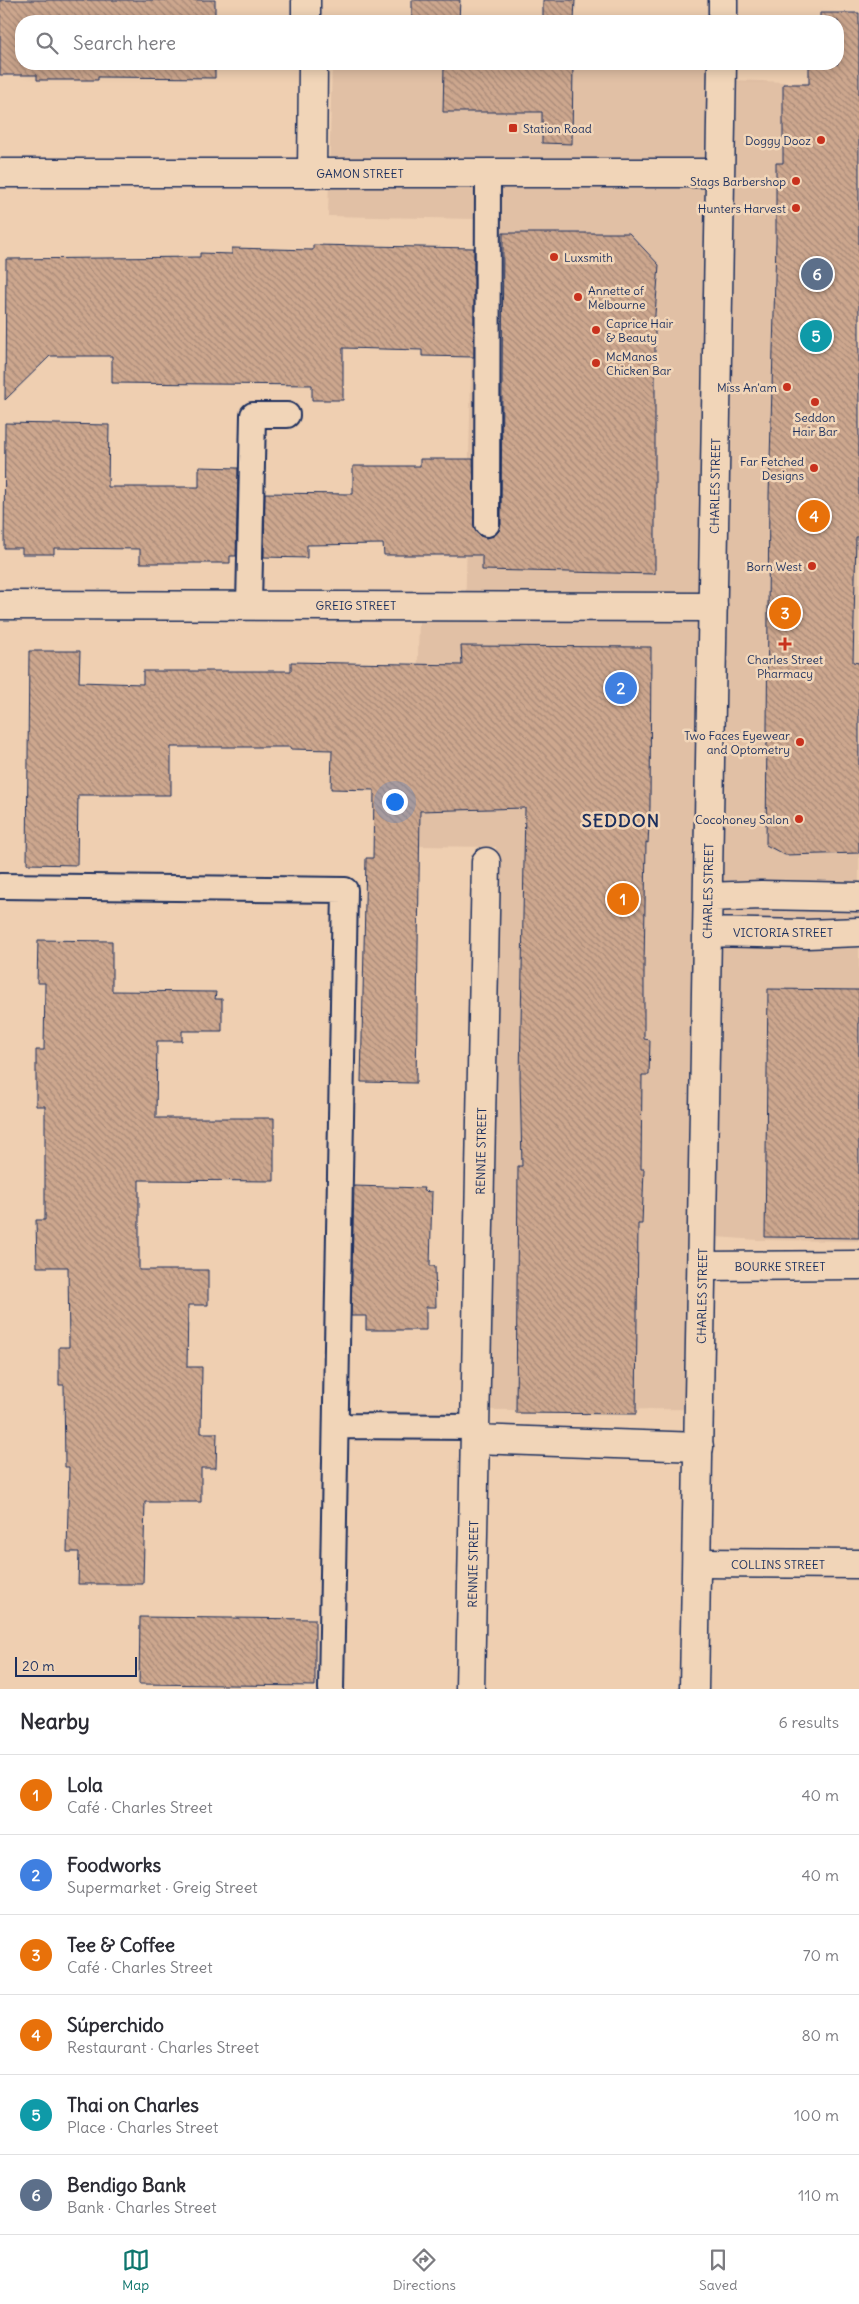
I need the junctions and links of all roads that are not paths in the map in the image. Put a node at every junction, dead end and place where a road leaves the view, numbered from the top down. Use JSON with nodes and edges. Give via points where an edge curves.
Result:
{"nodes":[{"id":1,"x":306,"y":0,"type":"edge"},
{"id":2,"x":723,"y":0,"type":"edge"},
{"id":3,"x":306,"y":15,"type":"edge"},
{"id":4,"x":723,"y":15,"type":"edge"},
{"id":5,"x":312,"y":70,"type":"edge"},
{"id":6,"x":722,"y":70,"type":"edge"},
{"id":7,"x":0,"y":173,"type":"edge"},
{"id":8,"x":312,"y":173,"type":"junction"},
{"id":9,"x":488,"y":173,"type":"junction"},
{"id":10,"x":720,"y":173,"type":"junction"},
{"id":11,"x":288,"y":415,"type":"dead end"},
{"id":12,"x":488,"y":524,"type":"dead end"},
{"id":13,"x":0,"y":605,"type":"edge"},
{"id":14,"x":250,"y":605,"type":"junction"},
{"id":15,"x":713,"y":607,"type":"junction"},
{"id":16,"x":486,"y":862,"type":"dead end"},
{"id":17,"x":0,"y":886,"type":"edge"},
{"id":18,"x":708,"y":897,"type":"junction"},
{"id":19,"x":859,"y":897,"type":"edge"},
{"id":20,"x":707,"y":932,"type":"junction"},
{"id":21,"x":859,"y":932,"type":"edge"},
{"id":22,"x":702,"y":1266,"type":"junction"},
{"id":23,"x":859,"y":1266,"type":"edge"},
{"id":24,"x":336,"y":1426,"type":"junction"},
{"id":25,"x":476,"y":1433,"type":"junction"},
{"id":26,"x":699,"y":1446,"type":"junction"},
{"id":27,"x":697,"y":1563,"type":"junction"},
{"id":28,"x":859,"y":1564,"type":"edge"},
{"id":29,"x":331,"y":1689,"type":"edge"},
{"id":30,"x":470,"y":1689,"type":"edge"},
{"id":31,"x":694,"y":1689,"type":"edge"}],
"edges":[{"from":1,"to":3,"type":"street"},
{"from":2,"to":4,"type":"street"},
{"from":5,"to":8,"type":"street"},
{"from":6,"to":10,"type":"street","name":"CHARLES STREET"},
{"from":7,"to":8,"type":"street","name":"GAMON STREET"},
{"from":8,"to":9,"type":"street","name":"GAMON STREET"},
{"from":9,"to":10,"type":"street","name":"GAMON STREET"},
{"from":9,"to":12,"type":"lane"},
{"from":10,"to":15,"type":"street","name":"CHARLES STREET"},
{"from":11,"to":14,"type":"lane","via":[[253,415]]},
{"from":13,"to":14,"type":"street","name":"GREIG STREET"},
{"from":14,"to":15,"type":"street","name":"GREIG STREET"},
{"from":15,"to":18,"type":"street","name":"CHARLES STREET"},
{"from":16,"to":25,"type":"street","name":"RENNIE STREET"},
{"from":17,"to":24,"type":"lane","via":[[345,890]]},
{"from":18,"to":19,"type":"street"},
{"from":18,"to":20,"type":"street","name":"CHARLES STREET"},
{"from":20,"to":21,"type":"street","name":"VICTORIA STREET"},
{"from":20,"to":22,"type":"street","name":"CHARLES STREET"},
{"from":22,"to":23,"type":"street","name":"BOURKE STREET"},
{"from":22,"to":26,"type":"street","name":"CHARLES STREET"},
{"from":24,"to":25,"type":"lane"},
{"from":24,"to":29,"type":"lane"},
{"from":25,"to":26,"type":"street"},
{"from":25,"to":30,"type":"street","name":"RENNIE STREET"},
{"from":26,"to":27,"type":"street","name":"CHARLES STREET"},
{"from":27,"to":28,"type":"street","name":"COLLINS STREET"},
{"from":27,"to":31,"type":"street","name":"CHARLES STREET"}]}
